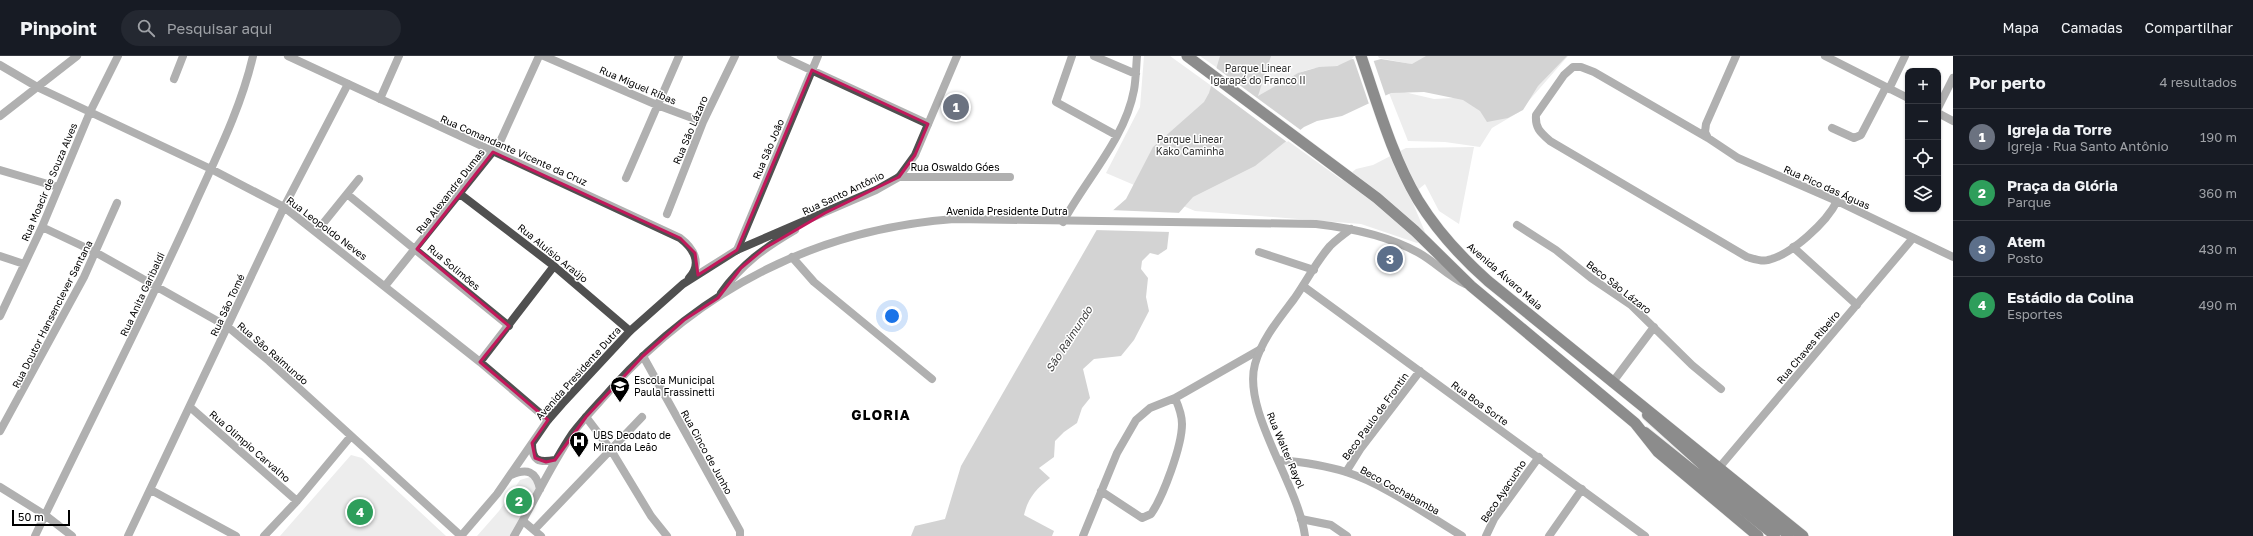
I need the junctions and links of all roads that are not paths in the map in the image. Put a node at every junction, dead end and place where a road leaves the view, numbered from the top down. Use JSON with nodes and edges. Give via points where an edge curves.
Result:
{"nodes":[{"id":1,"x":77,"y":56,"type":"edge"},
{"id":2,"x":118,"y":56,"type":"edge"},
{"id":3,"x":183,"y":56,"type":"edge"},
{"id":4,"x":254,"y":56,"type":"edge"},
{"id":5,"x":288,"y":56,"type":"edge"},
{"id":6,"x":399,"y":56,"type":"edge"},
{"id":7,"x":539,"y":56,"type":"edge"},
{"id":8,"x":544,"y":56,"type":"edge"},
{"id":9,"x":679,"y":56,"type":"edge"},
{"id":10,"x":735,"y":56,"type":"edge"},
{"id":11,"x":781,"y":56,"type":"edge"},
{"id":12,"x":818,"y":56,"type":"edge"},
{"id":13,"x":957,"y":56,"type":"edge"},
{"id":14,"x":1072,"y":56,"type":"edge"},
{"id":15,"x":1094,"y":56,"type":"edge"},
{"id":16,"x":1137,"y":56,"type":"edge"},
{"id":17,"x":1187,"y":56,"type":"edge"},
{"id":18,"x":1361,"y":56,"type":"edge"},
{"id":19,"x":1736,"y":56,"type":"edge"},
{"id":20,"x":1825,"y":56,"type":"edge"},
{"id":21,"x":1905,"y":56,"type":"edge"},
{"id":22,"x":0,"y":65,"type":"edge"},
{"id":23,"x":812,"y":70,"type":"junction"},
{"id":24,"x":1136,"y":74,"type":"junction"},
{"id":25,"x":1953,"y":78,"type":"edge"},
{"id":26,"x":174,"y":79,"type":"dead end"},
{"id":27,"x":348,"y":84,"type":"junction"},
{"id":28,"x":39,"y":88,"type":"junction"},
{"id":29,"x":1888,"y":88,"type":"junction"},
{"id":30,"x":1905,"y":96,"type":"edge"},
{"id":31,"x":380,"y":99,"type":"junction"},
{"id":32,"x":1940,"y":104,"type":"edge"},
{"id":33,"x":657,"y":105,"type":"junction"},
{"id":34,"x":90,"y":112,"type":"junction"},
{"id":35,"x":1941,"y":115,"type":"edge"},
{"id":36,"x":0,"y":116,"type":"edge"},
{"id":37,"x":1953,"y":121,"type":"edge"},
{"id":38,"x":703,"y":122,"type":"junction"},
{"id":39,"x":928,"y":124,"type":"junction"},
{"id":40,"x":1832,"y":128,"type":"dead end"},
{"id":41,"x":1116,"y":135,"type":"junction"},
{"id":42,"x":1708,"y":138,"type":"junction"},
{"id":43,"x":493,"y":152,"type":"junction"},
{"id":44,"x":210,"y":169,"type":"junction"},
{"id":45,"x":0,"y":170,"type":"edge"},
{"id":46,"x":899,"y":177,"type":"junction"},
{"id":47,"x":1010,"y":177,"type":"dead end"},
{"id":48,"x":626,"y":178,"type":"dead end"},
{"id":49,"x":359,"y":179,"type":"dead end"},
{"id":50,"x":58,"y":187,"type":"junction"},
{"id":51,"x":347,"y":194,"type":"junction"},
{"id":52,"x":460,"y":194,"type":"junction"},
{"id":53,"x":1837,"y":201,"type":"junction"},
{"id":54,"x":118,"y":204,"type":"dead end"},
{"id":55,"x":284,"y":206,"type":"junction"},
{"id":56,"x":825,"y":213,"type":"junction"},
{"id":57,"x":667,"y":214,"type":"dead end"},
{"id":58,"x":1063,"y":222,"type":"junction"},
{"id":59,"x":1517,"y":225,"type":"dead end"},
{"id":60,"x":1332,"y":226,"type":"junction"},
{"id":61,"x":42,"y":227,"type":"junction"},
{"id":62,"x":1351,"y":229,"type":"junction"},
{"id":63,"x":317,"y":231,"type":"junction"},
{"id":64,"x":1913,"y":238,"type":"junction"},
{"id":65,"x":1329,"y":247,"type":"junction"},
{"id":66,"x":1793,"y":247,"type":"junction"},
{"id":67,"x":417,"y":250,"type":"junction"},
{"id":68,"x":737,"y":250,"type":"junction"},
{"id":69,"x":95,"y":252,"type":"junction"},
{"id":70,"x":1259,"y":252,"type":"dead end"},
{"id":71,"x":0,"y":256,"type":"edge"},
{"id":72,"x":792,"y":257,"type":"junction"},
{"id":73,"x":1953,"y":257,"type":"edge"},
{"id":74,"x":24,"y":264,"type":"junction"},
{"id":75,"x":554,"y":266,"type":"junction"},
{"id":76,"x":1314,"y":270,"type":"junction"},
{"id":77,"x":683,"y":284,"type":"junction"},
{"id":78,"x":385,"y":286,"type":"junction"},
{"id":79,"x":1303,"y":286,"type":"junction"},
{"id":80,"x":1470,"y":286,"type":"junction"},
{"id":81,"x":157,"y":288,"type":"junction"},
{"id":82,"x":718,"y":298,"type":"junction"},
{"id":83,"x":1857,"y":304,"type":"junction"},
{"id":84,"x":0,"y":316,"type":"edge"},
{"id":85,"x":509,"y":326,"type":"junction"},
{"id":86,"x":228,"y":327,"type":"junction"},
{"id":87,"x":1654,"y":327,"type":"junction"},
{"id":88,"x":630,"y":331,"type":"junction"},
{"id":89,"x":1261,"y":349,"type":"junction"},
{"id":90,"x":643,"y":356,"type":"junction"},
{"id":91,"x":480,"y":362,"type":"junction"},
{"id":92,"x":1420,"y":371,"type":"junction"},
{"id":93,"x":932,"y":379,"type":"dead end"},
{"id":94,"x":1612,"y":383,"type":"junction"},
{"id":95,"x":1720,"y":389,"type":"dead end"},
{"id":96,"x":1175,"y":398,"type":"junction"},
{"id":97,"x":190,"y":407,"type":"junction"},
{"id":98,"x":586,"y":417,"type":"junction"},
{"id":99,"x":642,"y":417,"type":"dead end"},
{"id":100,"x":548,"y":420,"type":"junction"},
{"id":101,"x":1635,"y":423,"type":"junction"},
{"id":102,"x":2,"y":425,"type":"edge"},
{"id":103,"x":352,"y":436,"type":"junction"},
{"id":104,"x":532,"y":443,"type":"junction"},
{"id":105,"x":611,"y":450,"type":"junction"},
{"id":106,"x":1538,"y":457,"type":"junction"},
{"id":107,"x":555,"y":460,"type":"junction"},
{"id":108,"x":1279,"y":460,"type":"junction"},
{"id":109,"x":1346,"y":472,"type":"junction"},
{"id":110,"x":1709,"y":472,"type":"junction"},
{"id":111,"x":511,"y":474,"type":"junction"},
{"id":112,"x":0,"y":487,"type":"edge"},
{"id":113,"x":540,"y":489,"type":"junction"},
{"id":114,"x":1582,"y":489,"type":"junction"},
{"id":115,"x":151,"y":490,"type":"junction"},
{"id":116,"x":1101,"y":491,"type":"junction"},
{"id":117,"x":297,"y":501,"type":"junction"},
{"id":118,"x":45,"y":515,"type":"junction"},
{"id":119,"x":1301,"y":519,"type":"junction"},
{"id":120,"x":523,"y":521,"type":"junction"},
{"id":121,"x":534,"y":530,"type":"junction"},
{"id":122,"x":741,"y":534,"type":"edge"},
{"id":123,"x":35,"y":536,"type":"edge"},
{"id":124,"x":72,"y":536,"type":"edge"},
{"id":125,"x":128,"y":536,"type":"edge"},
{"id":126,"x":236,"y":536,"type":"edge"},
{"id":127,"x":264,"y":536,"type":"edge"},
{"id":128,"x":461,"y":536,"type":"edge"},
{"id":129,"x":514,"y":536,"type":"edge"},
{"id":130,"x":541,"y":536,"type":"edge"},
{"id":131,"x":667,"y":536,"type":"edge"},
{"id":132,"x":1083,"y":536,"type":"edge"},
{"id":133,"x":1305,"y":536,"type":"edge"},
{"id":134,"x":1347,"y":536,"type":"edge"},
{"id":135,"x":1462,"y":536,"type":"edge"},
{"id":136,"x":1486,"y":536,"type":"edge"},
{"id":137,"x":1549,"y":536,"type":"edge"},
{"id":138,"x":1645,"y":536,"type":"edge"},
{"id":139,"x":1758,"y":536,"type":"edge"},
{"id":140,"x":1775,"y":536,"type":"edge"},
{"id":141,"x":1789,"y":536,"type":"edge"},
{"id":142,"x":1802,"y":536,"type":"edge"}],
"edges":[{"from":1,"to":28,"type":"street"},
{"from":2,"to":34,"type":"street","name":"Rua Moacir de Souza Alves"},
{"from":3,"to":26,"type":"street"},
{"from":4,"to":44,"type":"street","name":"Rua Anita Garibaldi","via":[[238,107]]},
{"from":5,"to":27,"type":"street","name":"Rua Comandante Vicente da Cruz"},
{"from":6,"to":31,"type":"street"},
{"from":7,"to":43,"type":"street","name":"Rua Alexandre Dumas","via":[[512,119]]},
{"from":8,"to":33,"type":"street","name":"Rua Miguel Ribas"},
{"from":9,"to":33,"type":"street"},
{"from":10,"to":38,"type":"street","name":"Rua São Lázaro"},
{"from":11,"to":23,"type":"street"},
{"from":12,"to":23,"type":"street","name":"Rua São João"},
{"from":13,"to":39,"type":"street","name":"Rua Santo Antônio"},
{"from":14,"to":41,"type":"street","via":[[1056,102]]},
{"from":15,"to":24,"type":"street"},
{"from":16,"to":24,"type":"street"},
{"from":17,"to":80,"type":"highway","via":[[1341,169],[1396,213]]},
{"from":18,"to":94,"type":"highway","name":"Avenida Álvaro Maia","via":[[1394,150],[1419,201],[1436,226],[1469,264]]},
{"from":19,"to":42,"type":"street","via":[[1706,124],[1705,132]]},
{"from":20,"to":29,"type":"street"},
{"from":21,"to":29,"type":"street"},
{"from":22,"to":28,"type":"street","name":"Rua Leopoldo Neves"},
{"from":23,"to":39,"type":"street"},
{"from":23,"to":68,"type":"street","name":"Rua São João"},
{"from":24,"to":41,"type":"street","via":[[1132,99]]},
{"from":25,"to":32,"type":"street"},
{"from":27,"to":31,"type":"street","name":"Rua Comandante Vicente da Cruz"},
{"from":27,"to":55,"type":"street","name":"Rua São Tomé"},
{"from":28,"to":34,"type":"street","name":"Rua Leopoldo Neves"},
{"from":28,"to":36,"type":"street"},
{"from":29,"to":30,"type":"street"},
{"from":29,"to":40,"type":"street","via":[[1861,135],[1854,138]]},
{"from":31,"to":43,"type":"street","name":"Rua Comandante Vicente da Cruz"},
{"from":33,"to":38,"type":"street","name":"Rua Miguel Ribas"},
{"from":33,"to":48,"type":"street"},
{"from":34,"to":44,"type":"street","name":"Rua Leopoldo Neves"},
{"from":34,"to":50,"type":"street","name":"Rua Moacir de Souza Alves"},
{"from":35,"to":37,"type":"street"},
{"from":38,"to":57,"type":"street","name":"Rua São Lázaro"},
{"from":39,"to":46,"type":"street","name":"Rua Santo Antônio","via":[[915,155]]},
{"from":41,"to":58,"type":"street"},
{"from":42,"to":53,"type":"street","name":"Rua Pico das Águas","via":[[1738,158]]},
{"from":42,"to":66,"type":"street","name":"Rua Pico das Águas","via":[[1581,67],[1573,67],[1564,75],[1536,115],[1539,131],[1550,141],[1747,257],[1768,261]]},
{"from":43,"to":52,"type":"street","name":"Rua Alexandre Dumas"},
{"from":43,"to":77,"type":"street","name":"Rua Comandante Vicente da Cruz","via":[[680,238],[695,253],[696,262],[692,275]]},
{"from":44,"to":55,"type":"street","name":"Rua Leopoldo Neves"},
{"from":44,"to":81,"type":"street","name":"Rua Anita Garibaldi"},
{"from":45,"to":50,"type":"street"},
{"from":46,"to":47,"type":"street","name":"Rua Oswaldo Góes"},
{"from":46,"to":56,"type":"street","name":"Rua Santo Antônio"},
{"from":49,"to":51,"type":"street"},
{"from":50,"to":61,"type":"street","name":"Rua Moacir de Souza Alves"},
{"from":51,"to":63,"type":"street"},
{"from":51,"to":67,"type":"street","name":"Rua Solimões"},
{"from":52,"to":67,"type":"street","name":"Rua Alexandre Dumas"},
{"from":52,"to":75,"type":"street","name":"Rua Aluísio Araújo"},
{"from":53,"to":64,"type":"street","name":"Rua Pico das Águas"},
{"from":53,"to":66,"type":"street","name":"Rua Pico das Águas","via":[[1827,219]]},
{"from":54,"to":69,"type":"street","name":"Rua Doutor Hansenclever Santana"},
{"from":55,"to":63,"type":"street","name":"Rua Leopoldo Neves"},
{"from":55,"to":86,"type":"street","name":"Rua São Tomé"},
{"from":56,"to":68,"type":"street","name":"Rua Santo Antônio"},
{"from":56,"to":82,"type":"street","via":[[765,248],[741,268]]},
{"from":58,"to":60,"type":"street","name":"Avenida Presidente Dutra","via":[[1280,223]]},
{"from":58,"to":72,"type":"street","name":"Avenida Presidente Dutra","via":[[968,219],[909,224],[841,239]]},
{"from":59,"to":87,"type":"street","name":"Beco São Lázaro","via":[[1631,305]]},
{"from":60,"to":62,"type":"street","name":"Avenida Presidente Dutra"},
{"from":60,"to":65,"type":"street","via":[[1333,237]]},
{"from":61,"to":69,"type":"street","name":"Rua São Raimundo"},
{"from":61,"to":74,"type":"street","name":"Rua Moacir de Souza Alves"},
{"from":62,"to":65,"type":"street","name":"Rua Walter Rayol"},
{"from":62,"to":80,"type":"street","name":"Avenida Presidente Dutra","via":[[1410,248]]},
{"from":63,"to":78,"type":"street","name":"Rua Leopoldo Neves"},
{"from":64,"to":73,"type":"street","name":"Rua Pico das Águas"},
{"from":64,"to":83,"type":"street","name":"Rua Chaves Ribeiro"},
{"from":65,"to":76,"type":"street","name":"Rua Walter Rayol"},
{"from":66,"to":83,"type":"street"},
{"from":67,"to":78,"type":"street","name":"Rua Alexandre Dumas"},
{"from":67,"to":85,"type":"street","name":"Rua Solimões"},
{"from":68,"to":77,"type":"street","name":"Avenida Presidente Dutra"},
{"from":69,"to":81,"type":"street","name":"Rua São Raimundo"},
{"from":69,"to":102,"type":"street","name":"Rua Doutor Hansenclever Santana","via":[[66,312]]},
{"from":70,"to":76,"type":"street"},
{"from":71,"to":74,"type":"street"},
{"from":72,"to":82,"type":"street","name":"Avenida Presidente Dutra","via":[[757,273]]},
{"from":72,"to":93,"type":"street","via":[[814,282]]},
{"from":74,"to":84,"type":"street","name":"Rua Moacir de Souza Alves"},
{"from":75,"to":85,"type":"street"},
{"from":75,"to":88,"type":"street","name":"Rua Aluísio Araújo"},
{"from":76,"to":79,"type":"street","name":"Rua Walter Rayol"},
{"from":77,"to":88,"type":"street","name":"Avenida Presidente Dutra"},
{"from":78,"to":91,"type":"street","name":"Rua Leopoldo Neves"},
{"from":79,"to":89,"type":"street","name":"Rua Walter Rayol","via":[[1273,327]]},
{"from":79,"to":92,"type":"street","name":"Rua Boa Sorte"},
{"from":80,"to":101,"type":"highway"},
{"from":81,"to":86,"type":"street","name":"Rua São Raimundo"},
{"from":81,"to":118,"type":"street","name":"Rua Anita Garibaldi"},
{"from":82,"to":90,"type":"street","name":"Avenida Presidente Dutra","via":[[684,320]]},
{"from":83,"to":110,"type":"street","name":"Rua Chaves Ribeiro"},
{"from":85,"to":91,"type":"street"},
{"from":86,"to":97,"type":"street","name":"Rua São Tomé"},
{"from":86,"to":103,"type":"street","name":"Rua São Raimundo"},
{"from":87,"to":94,"type":"street"},
{"from":87,"to":95,"type":"street","name":"Beco São Lázaro"},
{"from":88,"to":100,"type":"street","name":"Avenida Presidente Dutra"},
{"from":89,"to":96,"type":"street"},
{"from":89,"to":108,"type":"street","name":"Rua Walter Rayol","via":[[1254,372],[1255,394],[1259,416]]},
{"from":90,"to":98,"type":"street","name":"Avenida Presidente Dutra"},
{"from":90,"to":122,"type":"street","name":"Rua Cinco de Junho"},
{"from":91,"to":100,"type":"street","name":"Rua Leopoldo Neves"},
{"from":92,"to":106,"type":"street","name":"Rua Boa Sorte"},
{"from":92,"to":109,"type":"street","name":"Beco Paulo de Frontin","via":[[1360,448]]},
{"from":94,"to":110,"type":"highway","name":"Avenida Álvaro Maia"},
{"from":96,"to":116,"type":"street","via":[[1150,408],[1136,420],[1122,441]]},
{"from":96,"to":116,"type":"street","via":[[1182,414],[1182,434],[1173,463],[1151,514],[1142,518]]},
{"from":97,"to":115,"type":"street","name":"Rua São Tomé"},
{"from":97,"to":117,"type":"street","name":"Rua Olimpio Carvalho"},
{"from":98,"to":105,"type":"street"},
{"from":98,"to":107,"type":"street","name":"Avenida Presidente Dutra"},
{"from":99,"to":105,"type":"street"},
{"from":100,"to":104,"type":"street","name":"Avenida Presidente Dutra"},
{"from":101,"to":110,"type":"main road"},
{"from":101,"to":139,"type":"highway","via":[[1658,452]]},
{"from":103,"to":117,"type":"street"},
{"from":103,"to":128,"type":"street","name":"Rua São Raimundo"},
{"from":104,"to":107,"type":"street","via":[[532,453],[537,460]]},
{"from":104,"to":111,"type":"street","name":"Avenida Presidente Dutra"},
{"from":105,"to":121,"type":"street"},
{"from":105,"to":131,"type":"street","via":[[651,516]]},
{"from":106,"to":114,"type":"street","name":"Rua Boa Sorte"},
{"from":106,"to":136,"type":"street","name":"Beco Ayacucho","via":[[1494,519]]},
{"from":107,"to":113,"type":"street","name":"Avenida Presidente Dutra"},
{"from":108,"to":109,"type":"street","name":"Beco Cochabamba","via":[[1302,462]]},
{"from":108,"to":119,"type":"street","name":"Rua Walter Rayol"},
{"from":109,"to":135,"type":"street","name":"Beco Cochabamba","via":[[1374,484]]},
{"from":110,"to":140,"type":"main road"},
{"from":110,"to":141,"type":"main road"},
{"from":110,"to":142,"type":"highway","name":"Avenida Álvaro Maia"},
{"from":111,"to":113,"type":"street","via":[[529,471],[536,476]]},
{"from":111,"to":128,"type":"street","name":"Avenida Presidente Dutra","via":[[498,494]]},
{"from":112,"to":118,"type":"street"},
{"from":113,"to":120,"type":"street","name":"Avenida Presidente Dutra"},
{"from":114,"to":137,"type":"street"},
{"from":114,"to":138,"type":"street","name":"Rua Boa Sorte"},
{"from":115,"to":125,"type":"street","name":"Rua São Tomé"},
{"from":115,"to":126,"type":"street"},
{"from":116,"to":132,"type":"street"},
{"from":117,"to":127,"type":"street"},
{"from":118,"to":123,"type":"street","name":"Rua Anita Garibaldi"},
{"from":118,"to":124,"type":"street"},
{"from":119,"to":133,"type":"street","name":"Rua Walter Rayol"},
{"from":119,"to":134,"type":"street","via":[[1331,525]]},
{"from":120,"to":121,"type":"street"},
{"from":120,"to":129,"type":"street","name":"Avenida Presidente Dutra"},
{"from":121,"to":130,"type":"street"}]}
